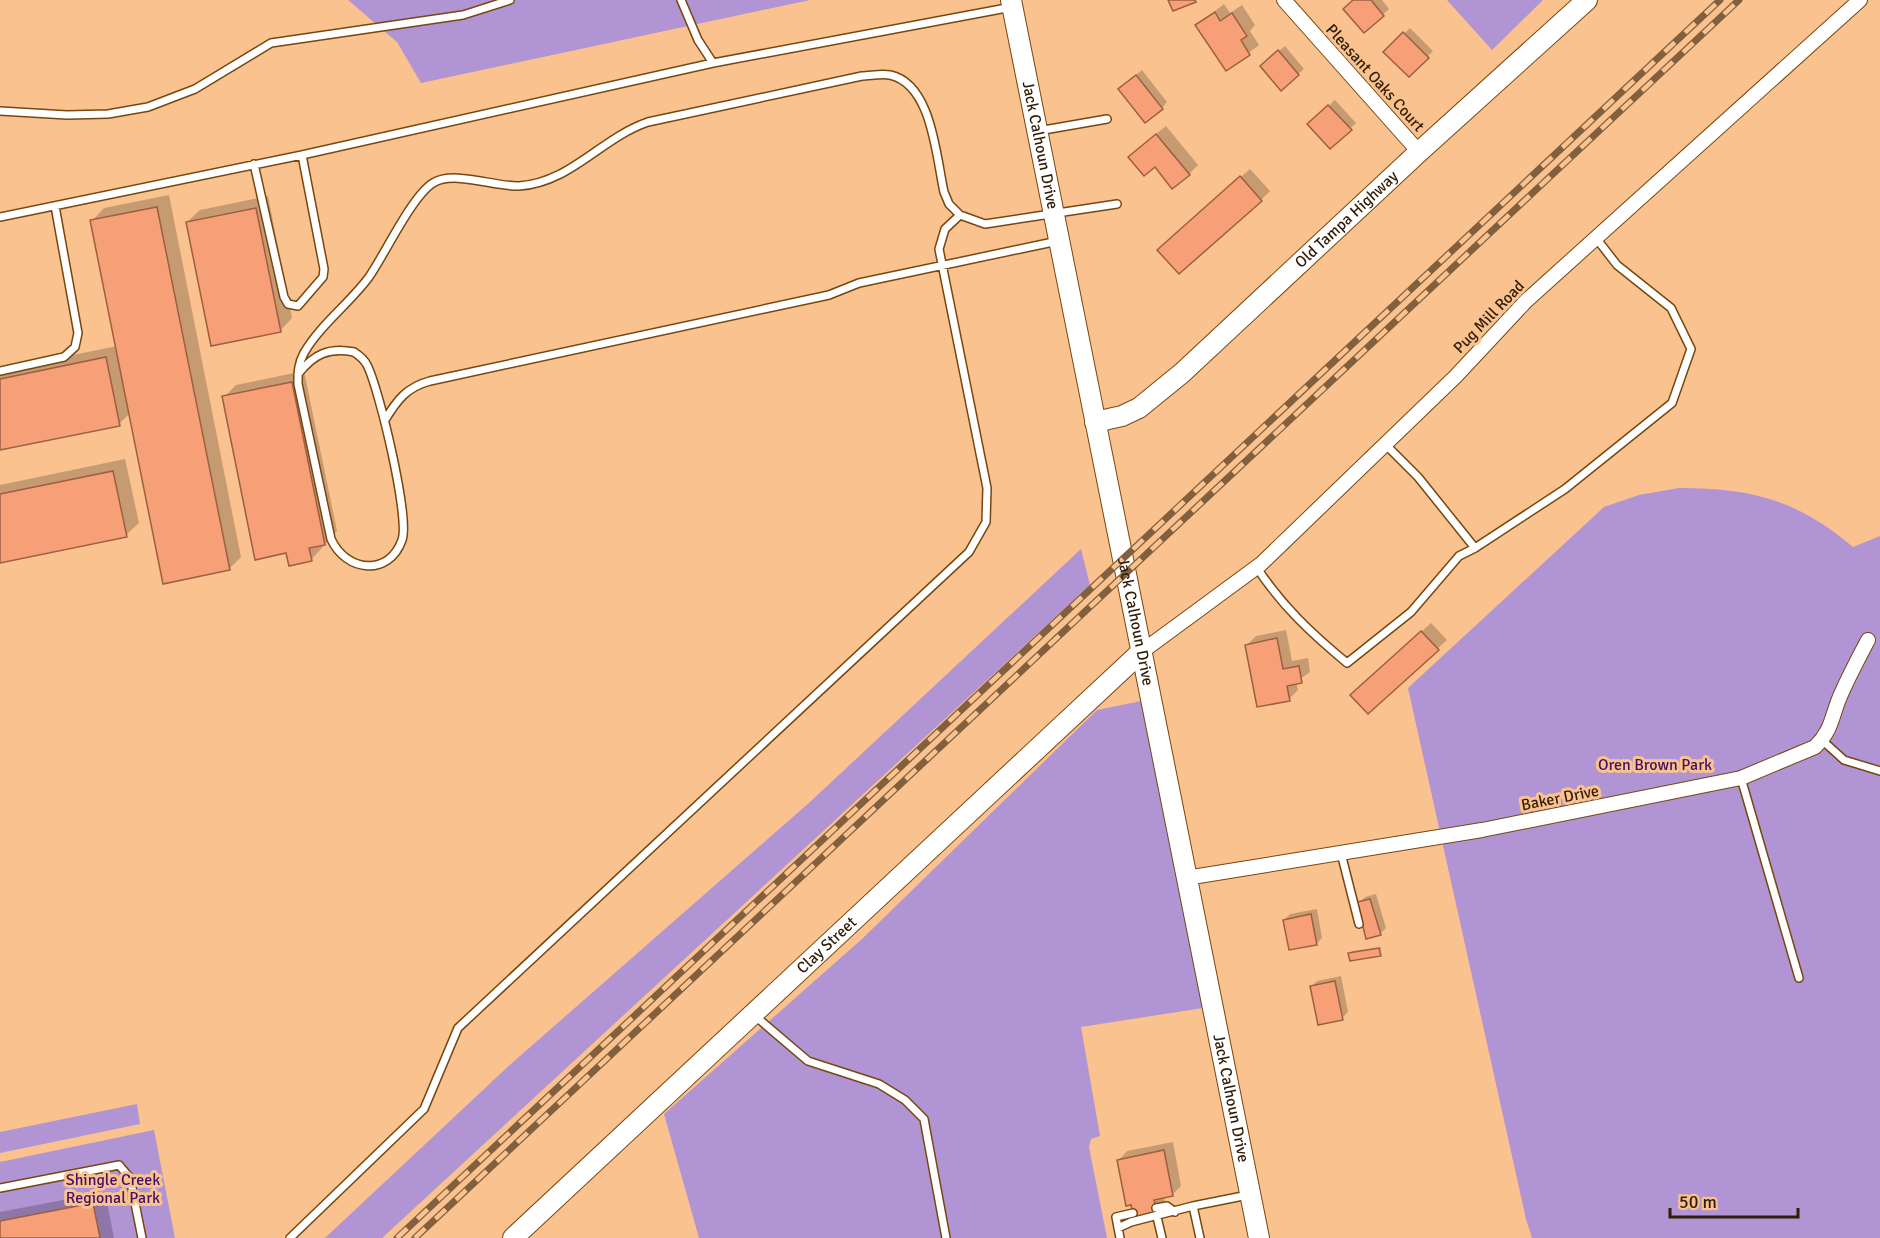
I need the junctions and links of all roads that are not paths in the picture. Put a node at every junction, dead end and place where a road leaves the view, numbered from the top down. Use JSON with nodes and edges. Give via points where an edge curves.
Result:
{"nodes":[{"id":1,"x":510,"y":0,"type":"edge"},
{"id":2,"x":681,"y":0,"type":"edge"},
{"id":3,"x":1284,"y":0,"type":"edge"},
{"id":4,"x":1587,"y":0,"type":"edge"},
{"id":5,"x":1860,"y":0,"type":"edge"},
{"id":6,"x":1013,"y":2,"type":"edge"},
{"id":7,"x":712,"y":63,"type":"junction"},
{"id":8,"x":0,"y":111,"type":"edge"},
{"id":9,"x":1107,"y":119,"type":"dead end"},
{"id":10,"x":1035,"y":131,"type":"junction"},
{"id":11,"x":1419,"y":152,"type":"junction"},
{"id":12,"x":302,"y":155,"type":"junction"},
{"id":13,"x":254,"y":164,"type":"junction"},
{"id":14,"x":1117,"y":204,"type":"dead end"},
{"id":15,"x":55,"y":206,"type":"junction"},
{"id":16,"x":1053,"y":213,"type":"junction"},
{"id":17,"x":960,"y":215,"type":"junction"},
{"id":18,"x":0,"y":217,"type":"edge"},
{"id":19,"x":1596,"y":238,"type":"junction"},
{"id":20,"x":1059,"y":241,"type":"junction"},
{"id":21,"x":943,"y":265,"type":"junction"},
{"id":22,"x":0,"y":371,"type":"edge"},
{"id":23,"x":298,"y":374,"type":"junction"},
{"id":24,"x":385,"y":420,"type":"junction"},
{"id":25,"x":1095,"y":422,"type":"junction"},
{"id":26,"x":1385,"y":444,"type":"junction"},
{"id":27,"x":1475,"y":548,"type":"junction"},
{"id":28,"x":1257,"y":567,"type":"junction"},
{"id":29,"x":1868,"y":640,"type":"dead end"},
{"id":30,"x":1140,"y":652,"type":"junction"},
{"id":31,"x":1822,"y":740,"type":"junction"},
{"id":32,"x":1880,"y":771,"type":"edge"},
{"id":33,"x":1741,"y":778,"type":"junction"},
{"id":34,"x":1341,"y":853,"type":"junction"},
{"id":35,"x":1186,"y":878,"type":"junction"},
{"id":36,"x":1359,"y":924,"type":"dead end"},
{"id":37,"x":1799,"y":978,"type":"dead end"},
{"id":38,"x":752,"y":1014,"type":"junction"},
{"id":39,"x":0,"y":1188,"type":"edge"},
{"id":40,"x":1250,"y":1194,"type":"junction"},
{"id":41,"x":1193,"y":1206,"type":"junction"},
{"id":42,"x":1156,"y":1208,"type":"dead end"},
{"id":43,"x":1175,"y":1212,"type":"junction"},
{"id":44,"x":1133,"y":1213,"type":"dead end"},
{"id":45,"x":1157,"y":1217,"type":"junction"},
{"id":46,"x":1118,"y":1228,"type":"junction"},
{"id":47,"x":142,"y":1238,"type":"edge"},
{"id":48,"x":290,"y":1238,"type":"edge"},
{"id":49,"x":513,"y":1238,"type":"edge"},
{"id":50,"x":946,"y":1238,"type":"edge"},
{"id":51,"x":1120,"y":1238,"type":"edge"},
{"id":52,"x":1162,"y":1238,"type":"edge"},
{"id":53,"x":1200,"y":1238,"type":"edge"},
{"id":54,"x":1259,"y":1238,"type":"edge"}],
"edges":[{"from":1,"to":8,"type":"lane","via":[[463,15],[271,43],[195,89],[148,106],[108,114]]},
{"from":2,"to":7,"type":"lane"},
{"from":3,"to":11,"type":"street","name":"Pleasant Oaks Court"},
{"from":4,"to":11,"type":"street","name":"Old Tampa Highway"},
{"from":5,"to":19,"type":"street","name":"Pug Mill Road"},
{"from":6,"to":7,"type":"lane"},
{"from":6,"to":10,"type":"street","name":"Jack Calhoun Drive"},
{"from":7,"to":12,"type":"lane"},
{"from":9,"to":10,"type":"lane"},
{"from":10,"to":16,"type":"street","name":"Jack Calhoun Drive"},
{"from":11,"to":25,"type":"street","name":"Old Tampa Highway","via":[[1182,373],[1139,408]]},
{"from":12,"to":13,"type":"lane"},
{"from":12,"to":13,"type":"lane","via":[[324,269],[323,277],[298,306],[288,304],[284,297]]},
{"from":13,"to":15,"type":"lane"},
{"from":14,"to":16,"type":"lane"},
{"from":15,"to":18,"type":"lane"},
{"from":15,"to":22,"type":"lane","via":[[78,333],[75,347],[64,357]]},
{"from":16,"to":17,"type":"lane","via":[[985,224]]},
{"from":16,"to":20,"type":"street","name":"Jack Calhoun Drive"},
{"from":17,"to":21,"type":"lane","via":[[941,238]]},
{"from":17,"to":23,"type":"lane","via":[[944,192],[922,100],[914,87],[888,74],[862,76],[648,122],[627,129],[566,172],[543,181],[519,186],[453,178],[436,181],[420,196],[368,278],[306,351]]},
{"from":19,"to":26,"type":"street","name":"Pug Mill Road","via":[[1526,301]]},
{"from":19,"to":27,"type":"lane","via":[[1617,266],[1671,308],[1691,349],[1672,402],[1564,489]]},
{"from":20,"to":21,"type":"lane"},
{"from":20,"to":25,"type":"street","name":"Jack Calhoun Drive"},
{"from":21,"to":24,"type":"lane","via":[[859,283],[829,294],[430,381],[404,393]]},
{"from":21,"to":48,"type":"lane","via":[[987,488],[986,522],[969,552],[458,1028],[424,1109]]},
{"from":23,"to":24,"type":"lane","via":[[308,361],[328,350],[354,352],[367,366]]},
{"from":23,"to":24,"type":"lane","via":[[331,539],[336,551],[364,567],[383,564],[395,554],[403,538],[403,518]]},
{"from":25,"to":30,"type":"street","name":"Jack Calhoun Drive"},
{"from":26,"to":27,"type":"lane","via":[[1418,477]]},
{"from":26,"to":28,"type":"street","name":"Pug Mill Road"},
{"from":27,"to":28,"type":"lane","via":[[1459,556],[1411,612],[1347,663],[1302,626]]},
{"from":28,"to":30,"type":"street","name":"Pug Mill Road"},
{"from":29,"to":31,"type":"street"},
{"from":30,"to":35,"type":"street","name":"Jack Calhoun Drive"},
{"from":30,"to":38,"type":"street","name":"Clay Street"},
{"from":31,"to":32,"type":"lane","via":[[1844,760]]},
{"from":31,"to":33,"type":"street","name":"Baker Drive","via":[[1815,747]]},
{"from":33,"to":34,"type":"street","name":"Baker Drive","via":[[1482,830]]},
{"from":33,"to":37,"type":"lane"},
{"from":34,"to":35,"type":"street","name":"Baker Drive"},
{"from":34,"to":36,"type":"lane"},
{"from":35,"to":40,"type":"street","name":"Jack Calhoun Drive"},
{"from":38,"to":49,"type":"street","name":"Clay Street"},
{"from":38,"to":50,"type":"lane","via":[[808,1061],[879,1084],[905,1100],[924,1119]]},
{"from":39,"to":47,"type":"lane","via":[[119,1165],[130,1178]]},
{"from":40,"to":41,"type":"lane"},
{"from":40,"to":54,"type":"street","name":"Jack Calhoun Drive"},
{"from":41,"to":43,"type":"lane"},
{"from":41,"to":53,"type":"lane"},
{"from":42,"to":43,"type":"lane","via":[[1167,1206]]},
{"from":43,"to":45,"type":"lane"},
{"from":44,"to":46,"type":"lane","via":[[1116,1217]]},
{"from":45,"to":46,"type":"lane"},
{"from":45,"to":52,"type":"lane"},
{"from":46,"to":51,"type":"lane"}]}
